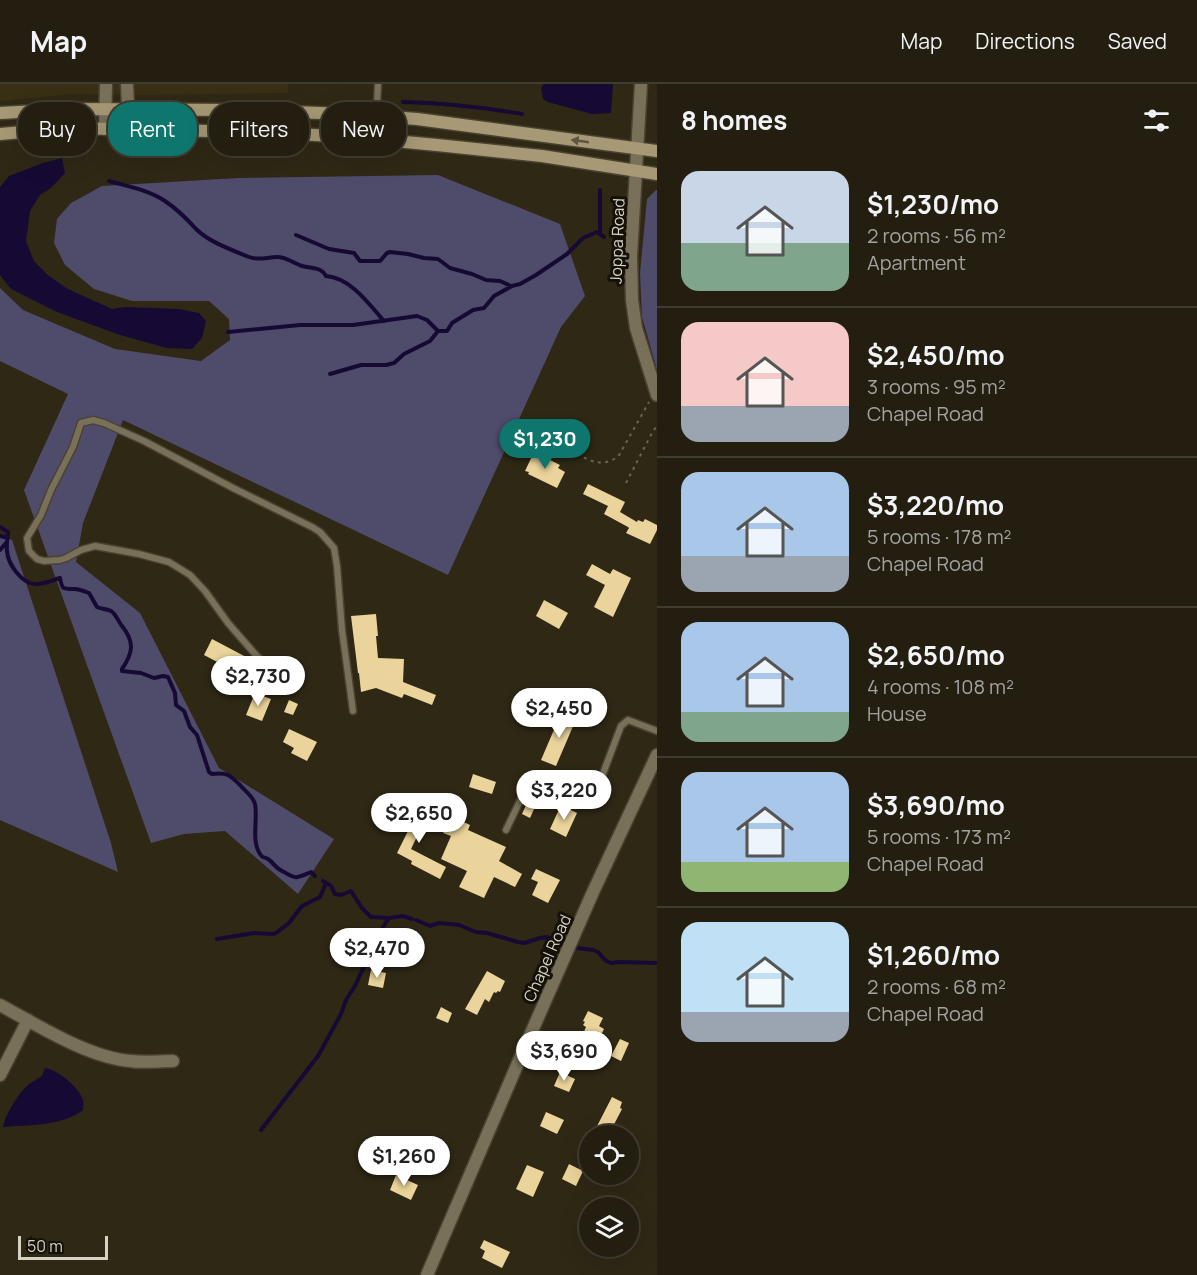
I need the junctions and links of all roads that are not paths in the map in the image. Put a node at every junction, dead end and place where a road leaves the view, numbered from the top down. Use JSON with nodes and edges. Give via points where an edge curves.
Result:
{"nodes":[{"id":1,"x":106,"y":84,"type":"edge"},
{"id":2,"x":127,"y":84,"type":"edge"},
{"id":3,"x":378,"y":84,"type":"edge"},
{"id":4,"x":641,"y":84,"type":"edge"},
{"id":5,"x":128,"y":102,"type":"edge"},
{"id":6,"x":377,"y":102,"type":"edge"},
{"id":7,"x":105,"y":109,"type":"junction"},
{"id":8,"x":108,"y":109,"type":"edge"},
{"id":9,"x":197,"y":110,"type":"edge"},
{"id":10,"x":0,"y":113,"type":"edge"},
{"id":11,"x":105,"y":129,"type":"junction"},
{"id":12,"x":108,"y":129,"type":"edge"},
{"id":13,"x":197,"y":131,"type":"edge"},
{"id":14,"x":0,"y":134,"type":"edge"},
{"id":15,"x":638,"y":149,"type":"junction"},
{"id":16,"x":657,"y":151,"type":"edge"},
{"id":17,"x":636,"y":171,"type":"junction"},
{"id":18,"x":657,"y":174,"type":"edge"},
{"id":19,"x":656,"y":393,"type":"edge"},
{"id":20,"x":284,"y":682,"type":"dead end"},
{"id":21,"x":353,"y":711,"type":"dead end"},
{"id":22,"x":657,"y":731,"type":"edge"},
{"id":23,"x":657,"y":755,"type":"edge"},
{"id":24,"x":531,"y":778,"type":"dead end"},
{"id":25,"x":593,"y":800,"type":"dead end"},
{"id":26,"x":506,"y":830,"type":"dead end"},
{"id":27,"x":0,"y":1005,"type":"edge"},
{"id":28,"x":28,"y":1020,"type":"junction"},
{"id":29,"x":173,"y":1061,"type":"dead end"},
{"id":30,"x":0,"y":1075,"type":"edge"},
{"id":31,"x":428,"y":1275,"type":"edge"}],
"edges":[{"from":1,"to":7,"type":"street"},
{"from":2,"to":5,"type":"street"},
{"from":3,"to":6,"type":"lane"},
{"from":4,"to":15,"type":"street","name":"Joppa Road"},
{"from":7,"to":8,"type":"main road"},
{"from":7,"to":10,"type":"main road"},
{"from":7,"to":11,"type":"street"},
{"from":15,"to":9,"type":"main road","one_way":true,"via":[[417,119]]},
{"from":11,"to":12,"type":"main road"},
{"from":11,"to":14,"type":"main road"},
{"from":13,"to":17,"type":"main road","via":[[352,137],[542,156]]},
{"from":15,"to":16,"type":"main road"},
{"from":15,"to":17,"type":"street","name":"Joppa Road"},
{"from":17,"to":18,"type":"main road"},
{"from":17,"to":19,"type":"street","name":"Joppa Road","via":[[632,300],[641,347]]},
{"from":20,"to":21,"type":"lane","via":[[255,654],[190,575],[169,562],[95,546],[60,560],[37,559],[29,551],[27,538],[74,447],[81,423],[104,423],[144,441],[312,527],[328,539],[338,566]]},
{"from":22,"to":25,"type":"lane","via":[[628,720],[621,726]]},
{"from":23,"to":31,"type":"street","name":"Chapel Road","via":[[593,892]]},
{"from":24,"to":26,"type":"lane"},
{"from":27,"to":28,"type":"street"},
{"from":28,"to":29,"type":"street","via":[[106,1056],[131,1062]]},
{"from":28,"to":30,"type":"street"}]}
